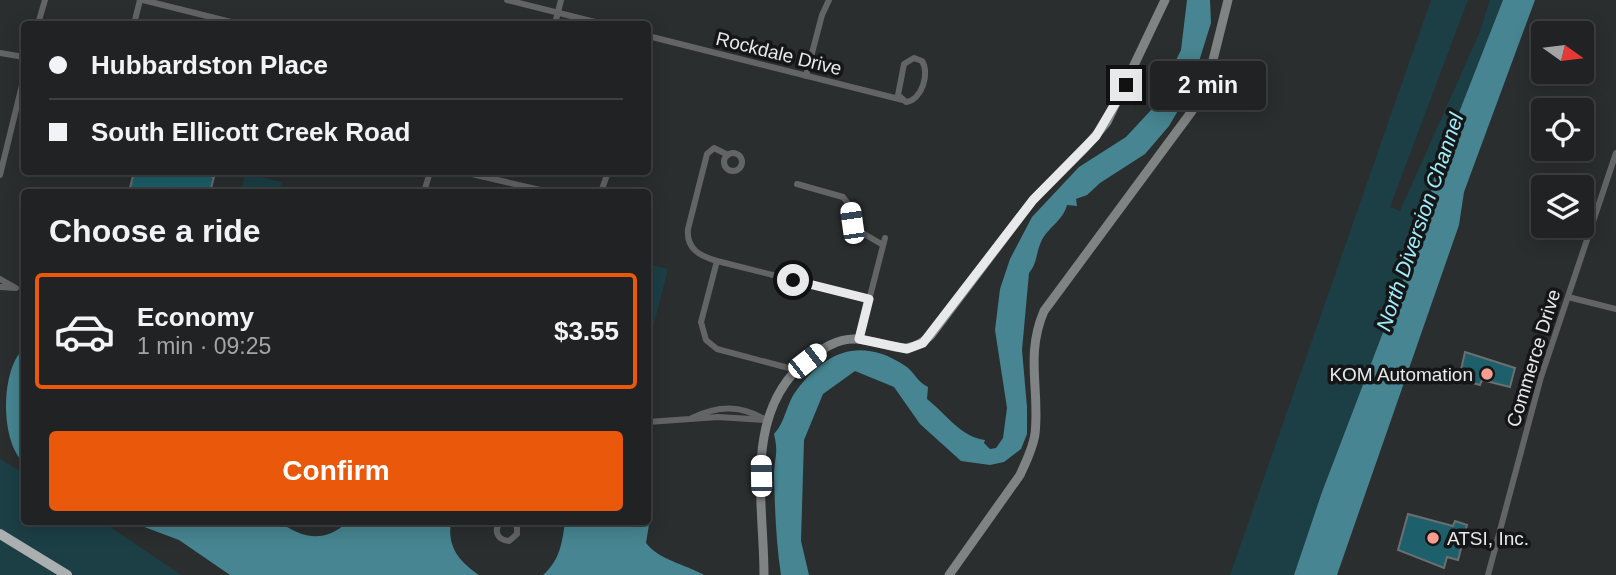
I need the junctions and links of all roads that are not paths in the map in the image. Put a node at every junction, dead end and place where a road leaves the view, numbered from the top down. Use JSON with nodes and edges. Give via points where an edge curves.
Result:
{"nodes":[{"id":1,"x":44,"y":0,"type":"edge"},
{"id":2,"x":142,"y":0,"type":"edge"},
{"id":3,"x":507,"y":0,"type":"edge"},
{"id":4,"x":561,"y":0,"type":"edge"},
{"id":5,"x":830,"y":0,"type":"edge"},
{"id":6,"x":1165,"y":0,"type":"edge"},
{"id":7,"x":1228,"y":0,"type":"edge"},
{"id":8,"x":558,"y":13,"type":"junction"},
{"id":9,"x":39,"y":21,"type":"edge"},
{"id":10,"x":135,"y":21,"type":"edge"},
{"id":11,"x":227,"y":21,"type":"edge"},
{"id":12,"x":556,"y":21,"type":"edge"},
{"id":13,"x":591,"y":21,"type":"edge"},
{"id":14,"x":651,"y":37,"type":"edge"},
{"id":15,"x":0,"y":53,"type":"edge"},
{"id":16,"x":21,"y":56,"type":"edge"},
{"id":17,"x":806,"y":76,"type":"junction"},
{"id":18,"x":21,"y":89,"type":"edge"},
{"id":19,"x":903,"y":100,"type":"junction"},
{"id":20,"x":1616,"y":153,"type":"edge"},
{"id":21,"x":728,"y":155,"type":"dead end"},
{"id":22,"x":0,"y":175,"type":"edge"},
{"id":23,"x":476,"y":175,"type":"edge"},
{"id":24,"x":797,"y":184,"type":"dead end"},
{"id":25,"x":536,"y":189,"type":"edge"},
{"id":26,"x":717,"y":261,"type":"junction"},
{"id":27,"x":0,"y":279,"type":"edge"},
{"id":28,"x":0,"y":287,"type":"edge"},
{"id":29,"x":16,"y":288,"type":"junction"},
{"id":30,"x":21,"y":289,"type":"edge"},
{"id":31,"x":1568,"y":297,"type":"junction"},
{"id":32,"x":869,"y":299,"type":"junction"},
{"id":33,"x":1616,"y":309,"type":"edge"},
{"id":34,"x":859,"y":339,"type":"junction"},
{"id":35,"x":796,"y":370,"type":"junction"},
{"id":36,"x":766,"y":420,"type":"junction"},
{"id":37,"x":651,"y":422,"type":"edge"},
{"id":38,"x":499,"y":525,"type":"edge"},
{"id":39,"x":515,"y":525,"type":"edge"},
{"id":40,"x":0,"y":534,"type":"edge"},
{"id":41,"x":67,"y":575,"type":"edge"},
{"id":42,"x":764,"y":575,"type":"edge"},
{"id":43,"x":949,"y":575,"type":"edge"},
{"id":44,"x":1488,"y":575,"type":"edge"}],
"edges":[{"from":1,"to":9,"type":"street"},
{"from":2,"to":10,"type":"street"},
{"from":2,"to":11,"type":"street"},
{"from":3,"to":8,"type":"street"},
{"from":4,"to":8,"type":"street"},
{"from":5,"to":17,"type":"street"},
{"from":6,"to":34,"type":"street","via":[[1107,122],[1033,200],[931,335],[907,349]]},
{"from":7,"to":43,"type":"street","via":[[1212,64],[1192,111],[1044,311],[1033,346],[1036,413],[1029,456]]},
{"from":8,"to":12,"type":"street"},
{"from":8,"to":13,"type":"street"},
{"from":14,"to":17,"type":"street","name":"Rockdale Drive"},
{"from":15,"to":16,"type":"street"},
{"from":17,"to":19,"type":"street","name":"Rockdale Drive"},
{"from":18,"to":22,"type":"street"},
{"from":19,"to":19,"type":"street","via":[[897,91],[904,64],[918,59],[926,68],[920,93],[913,101]]},
{"from":20,"to":31,"type":"street","name":"Commerce Drive"},
{"from":21,"to":26,"type":"street","via":[[714,148],[709,151],[688,229],[696,253]]},
{"from":23,"to":25,"type":"street"},
{"from":24,"to":32,"type":"street","via":[[844,197],[854,228],[884,241]]},
{"from":26,"to":32,"type":"street"},
{"from":26,"to":35,"type":"street","via":[[701,322],[706,340],[717,349]]},
{"from":27,"to":29,"type":"street"},
{"from":28,"to":29,"type":"street"},
{"from":29,"to":30,"type":"street"},
{"from":31,"to":33,"type":"street"},
{"from":31,"to":44,"type":"street","name":"Commerce Drive","via":[[1541,377]]},
{"from":32,"to":34,"type":"street"},
{"from":34,"to":35,"type":"street","via":[[829,346]]},
{"from":35,"to":36,"type":"street"},
{"from":36,"to":37,"type":"street"},
{"from":36,"to":42,"type":"street","via":[[761,451]]},
{"from":38,"to":39,"type":"street","via":[[497,534],[505,541],[517,534]]},
{"from":40,"to":41,"type":"highway"}]}
